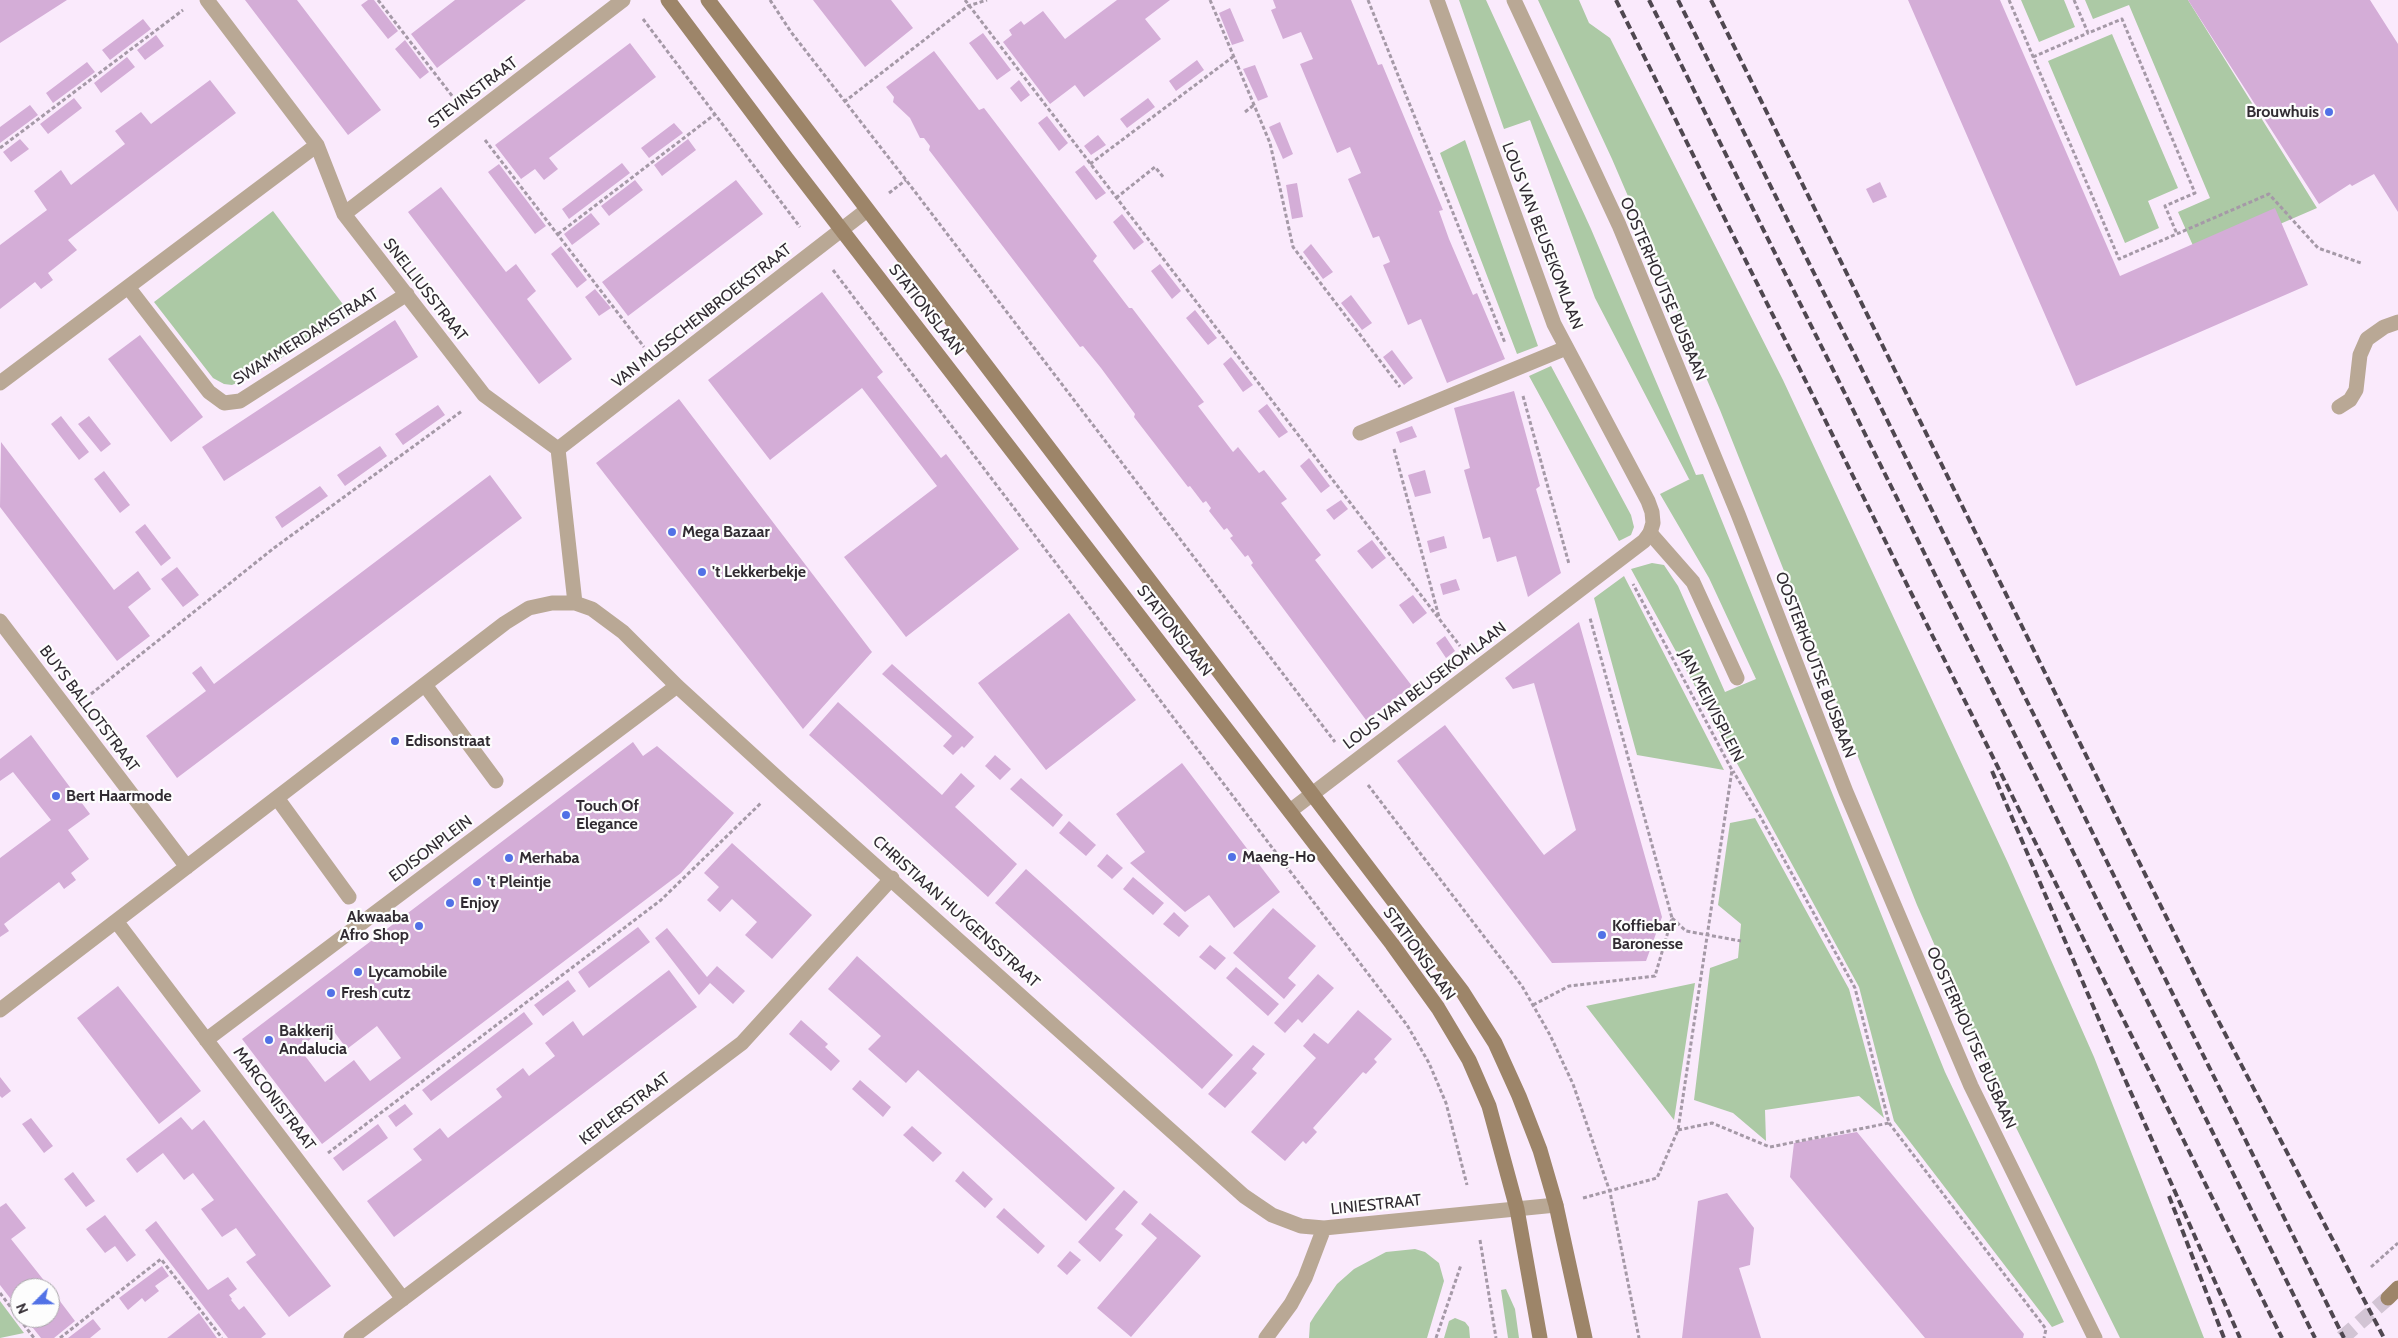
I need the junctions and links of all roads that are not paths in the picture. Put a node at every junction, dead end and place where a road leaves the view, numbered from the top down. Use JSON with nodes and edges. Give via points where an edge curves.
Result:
{"nodes":[{"id":1,"x":207,"y":0,"type":"edge"},
{"id":2,"x":623,"y":0,"type":"edge"},
{"id":3,"x":668,"y":0,"type":"edge"},
{"id":4,"x":708,"y":0,"type":"edge"},
{"id":5,"x":1437,"y":0,"type":"edge"},
{"id":6,"x":1514,"y":0,"type":"edge"},
{"id":7,"x":317,"y":144,"type":"junction"},
{"id":8,"x":867,"y":210,"type":"junction"},
{"id":9,"x":344,"y":214,"type":"junction"},
{"id":10,"x":842,"y":229,"type":"junction"},
{"id":11,"x":128,"y":287,"type":"junction"},
{"id":12,"x":406,"y":294,"type":"junction"},
{"id":13,"x":2398,"y":322,"type":"edge"},
{"id":14,"x":1566,"y":348,"type":"junction"},
{"id":15,"x":0,"y":384,"type":"edge"},
{"id":16,"x":2340,"y":407,"type":"dead end"},
{"id":17,"x":1360,"y":433,"type":"dead end"},
{"id":18,"x":558,"y":449,"type":"junction"},
{"id":19,"x":1650,"y":533,"type":"junction"},
{"id":20,"x":574,"y":603,"type":"junction"},
{"id":21,"x":0,"y":621,"type":"edge"},
{"id":22,"x":1737,"y":678,"type":"dead end"},
{"id":23,"x":425,"y":685,"type":"junction"},
{"id":24,"x":676,"y":686,"type":"junction"},
{"id":25,"x":496,"y":781,"type":"dead end"},
{"id":26,"x":1312,"y":794,"type":"junction"},
{"id":27,"x":277,"y":798,"type":"junction"},
{"id":28,"x":1290,"y":811,"type":"junction"},
{"id":29,"x":187,"y":867,"type":"junction"},
{"id":30,"x":892,"y":878,"type":"junction"},
{"id":31,"x":349,"y":897,"type":"dead end"},
{"id":32,"x":116,"y":921,"type":"junction"},
{"id":33,"x":0,"y":1010,"type":"edge"},
{"id":34,"x":206,"y":1040,"type":"junction"},
{"id":35,"x":1556,"y":1205,"type":"junction"},
{"id":36,"x":1517,"y":1209,"type":"junction"},
{"id":37,"x":1324,"y":1228,"type":"junction"},
{"id":38,"x":403,"y":1299,"type":"junction"},
{"id":39,"x":351,"y":1338,"type":"edge"},
{"id":40,"x":1266,"y":1338,"type":"edge"},
{"id":41,"x":1540,"y":1338,"type":"edge"},
{"id":42,"x":1584,"y":1338,"type":"edge"},
{"id":43,"x":2095,"y":1338,"type":"edge"}],
"edges":[{"from":1,"to":7,"type":"street","name":"SNELLIUSSTRAAT"},
{"from":2,"to":9,"type":"street","name":"STEVINSTRAAT"},
{"from":3,"to":10,"type":"main road","name":"STATIONSLAAN"},
{"from":4,"to":8,"type":"main road","name":"STATIONSLAAN"},
{"from":5,"to":14,"type":"street","name":"LOUS VAN BEUSEKOMLAAN","via":[[1554,324]]},
{"from":6,"to":43,"type":"street","name":"OOSTERHOUTSE BUSBAAN","via":[[1619,225],[1738,514],[1846,792],[1967,1077]]},
{"from":7,"to":9,"type":"street","name":"SNELLIUSSTRAAT"},
{"from":7,"to":11,"type":"street"},
{"from":8,"to":10,"type":"street","name":"VAN MUSSCHENBROEKSTRAAT"},
{"from":8,"to":26,"type":"main road","name":"STATIONSLAAN"},
{"from":9,"to":12,"type":"street","name":"SNELLIUSSTRAAT"},
{"from":10,"to":18,"type":"street","name":"VAN MUSSCHENBROEKSTRAAT"},
{"from":10,"to":28,"type":"main road","name":"STATIONSLAAN"},
{"from":11,"to":12,"type":"street","name":"SWAMMERDAMSTRAAT","via":[[209,392],[224,403],[240,401]]},
{"from":11,"to":15,"type":"street"},
{"from":12,"to":18,"type":"street","name":"SNELLIUSSTRAAT","via":[[484,395]]},
{"from":13,"to":16,"type":"street","via":[[2384,327],[2368,339],[2360,355],[2356,390]]},
{"from":14,"to":17,"type":"street"},
{"from":14,"to":19,"type":"street","name":"LOUS VAN BEUSEKOMLAAN","via":[[1648,501],[1653,523]]},
{"from":18,"to":20,"type":"street"},
{"from":19,"to":22,"type":"street","via":[[1693,582]]},
{"from":19,"to":26,"type":"street","name":"LOUS VAN BEUSEKOMLAAN","via":[[1644,541]]},
{"from":20,"to":23,"type":"street","via":[[530,608]]},
{"from":20,"to":24,"type":"street","name":"CHRISTIAAN HUYGENSSTRAAT","via":[[592,609],[624,632]]},
{"from":21,"to":29,"type":"street","name":"BUYS BALLOTSTRAAT"},
{"from":23,"to":25,"type":"street"},
{"from":23,"to":27,"type":"street"},
{"from":24,"to":30,"type":"street","name":"CHRISTIAAN HUYGENSSTRAAT"},
{"from":24,"to":34,"type":"street","name":"EDISONPLEIN"},
{"from":26,"to":28,"type":"street","name":"LOUS VAN BEUSEKOMLAAN"},
{"from":26,"to":35,"type":"main road","name":"STATIONSLAAN","via":[[1462,991],[1495,1043],[1540,1150]]},
{"from":27,"to":29,"type":"street"},
{"from":27,"to":31,"type":"street"},
{"from":28,"to":36,"type":"main road","name":"STATIONSLAAN","via":[[1432,1000],[1469,1060],[1490,1106]]},
{"from":29,"to":32,"type":"street"},
{"from":30,"to":37,"type":"street","name":"CHRISTIAAN HUYGENSSTRAAT","via":[[1244,1196],[1272,1215],[1301,1226]]},
{"from":30,"to":38,"type":"street","name":"KEPLERSTRAAT","via":[[742,1043]]},
{"from":32,"to":33,"type":"street"},
{"from":32,"to":34,"type":"street","name":"MARCONISTRAAT"},
{"from":34,"to":38,"type":"street","name":"MARCONISTRAAT"},
{"from":35,"to":36,"type":"street","name":"LINIESTRAAT"},
{"from":35,"to":42,"type":"main road","name":"STATIONSLAAN"},
{"from":36,"to":37,"type":"street","name":"LINIESTRAAT"},
{"from":36,"to":41,"type":"main road","name":"STATIONSLAAN"},
{"from":37,"to":40,"type":"street","name":"LINIESTRAAT","via":[[1305,1278]]},
{"from":38,"to":39,"type":"street","name":"KEPLERSTRAAT"}]}
